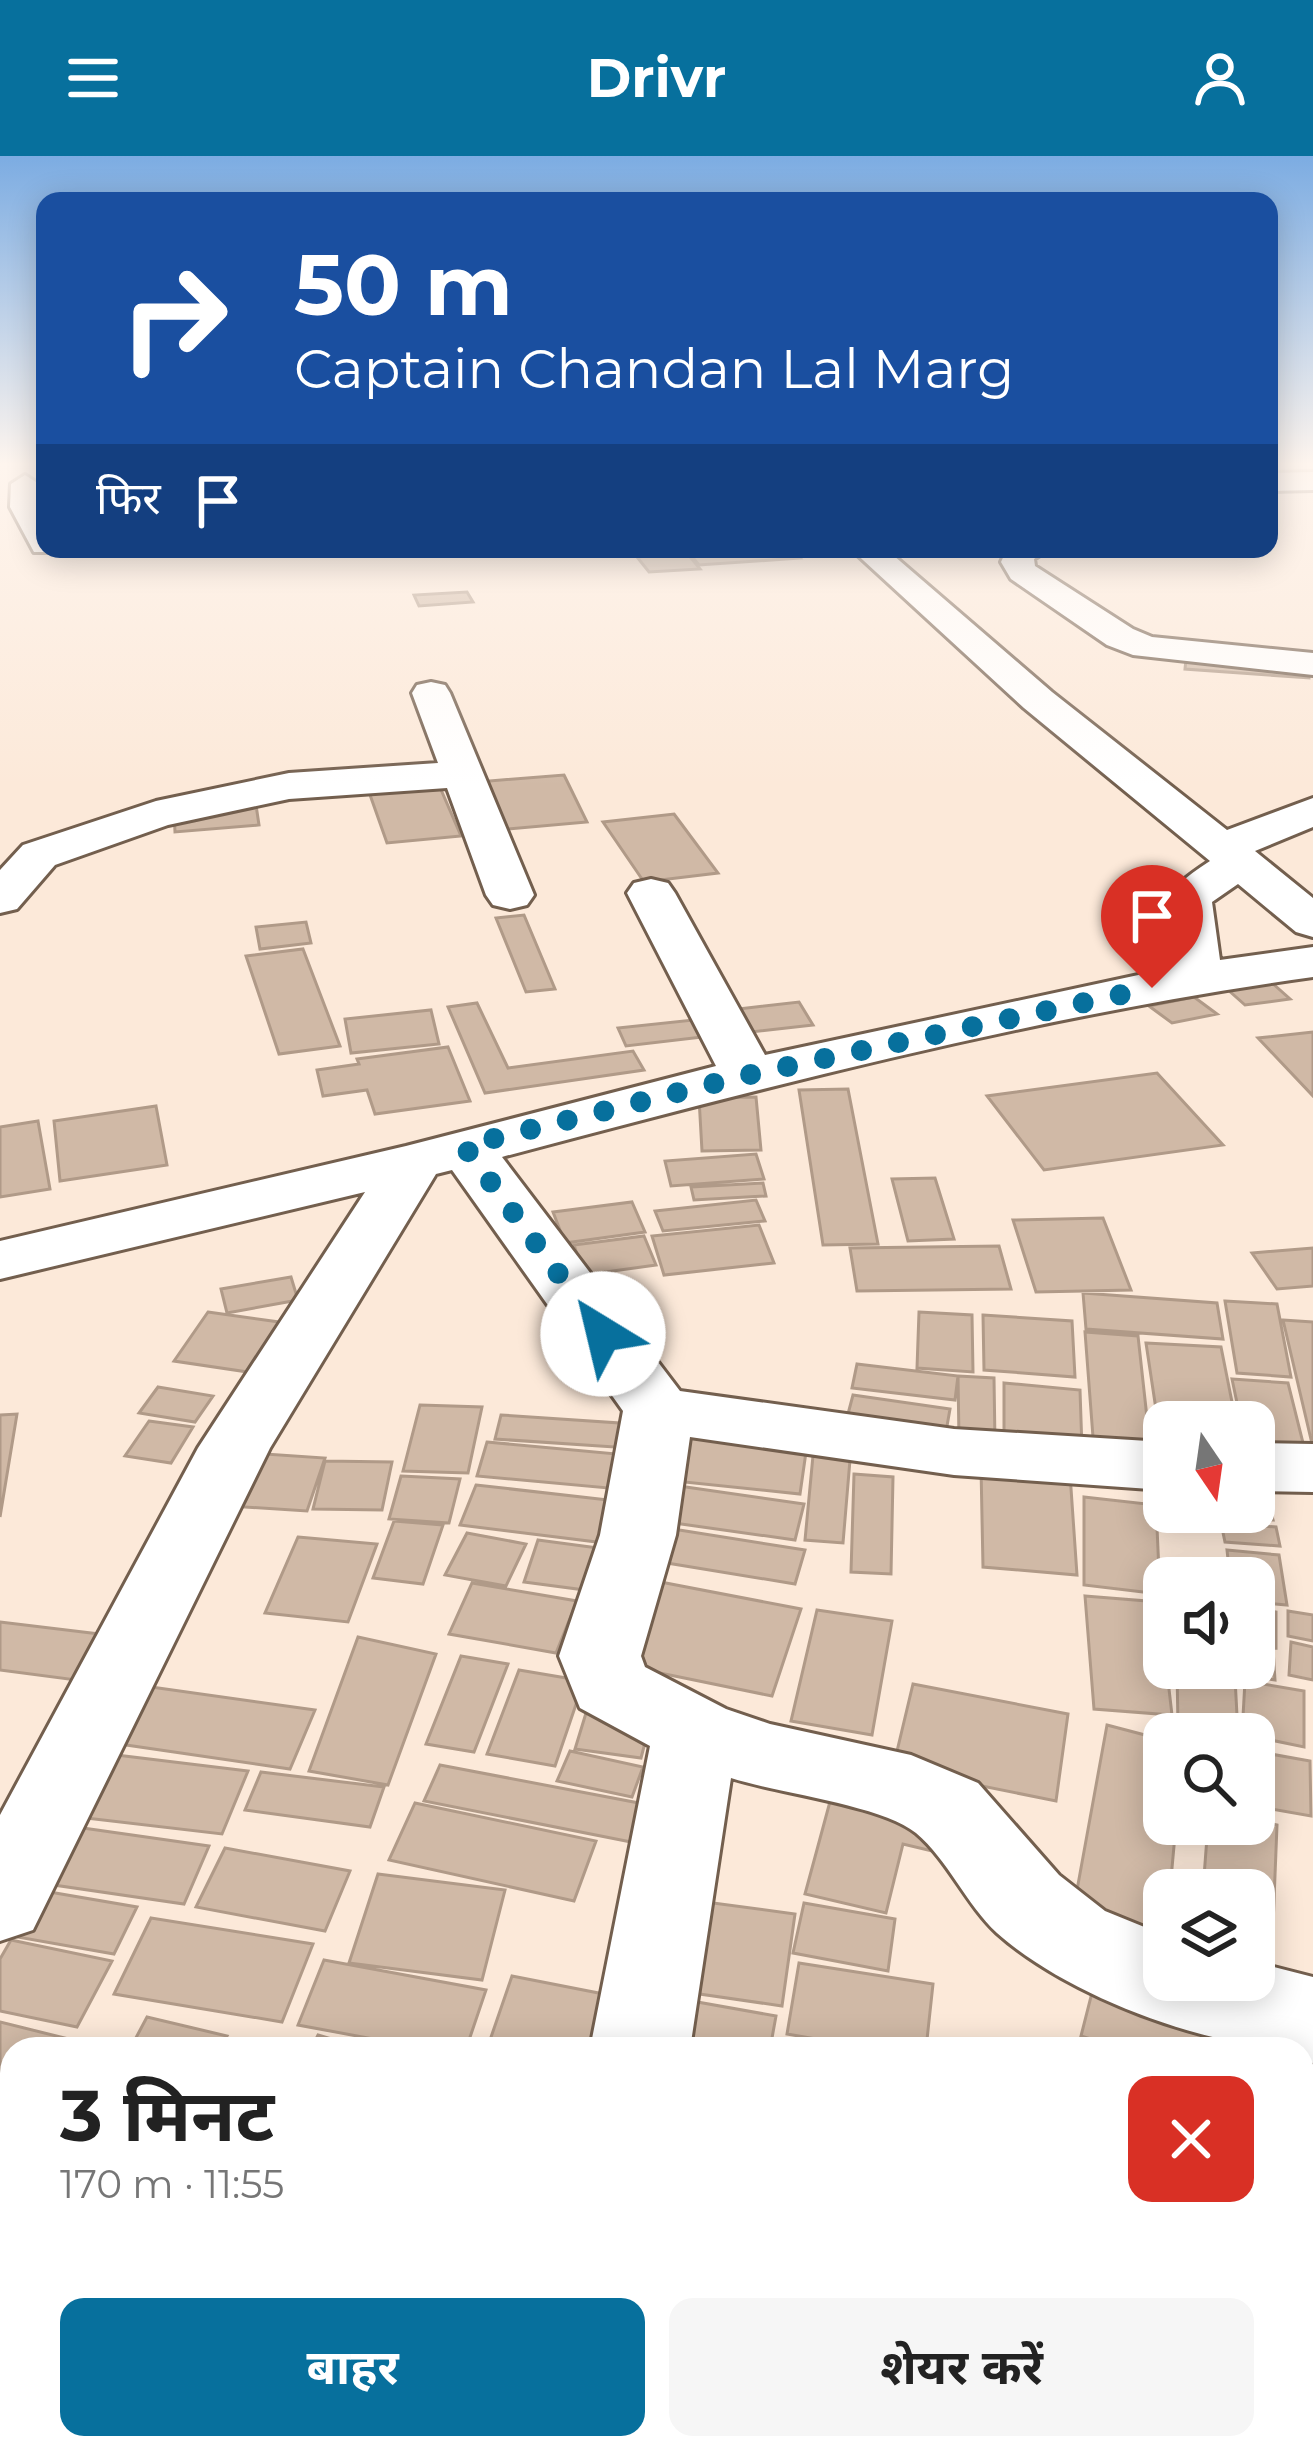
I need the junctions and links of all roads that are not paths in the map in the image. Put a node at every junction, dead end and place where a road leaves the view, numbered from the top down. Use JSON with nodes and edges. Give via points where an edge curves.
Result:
{"nodes":[{"id":1,"x":890,"y":569,"type":"edge"},
{"id":2,"x":1021,"y":569,"type":"edge"},
{"id":3,"x":1313,"y":664,"type":"edge"},
{"id":4,"x":430,"y":693,"type":"dead end"},
{"id":5,"x":465,"y":774,"type":"junction"},
{"id":6,"x":191,"y":806,"type":"junction"},
{"id":7,"x":1313,"y":811,"type":"edge"},
{"id":8,"x":20,"y":818,"type":"dead end"},
{"id":9,"x":1313,"y":846,"type":"edge"},
{"id":10,"x":1240,"y":860,"type":"junction"},
{"id":11,"x":651,"y":893,"type":"dead end"},
{"id":12,"x":510,"y":895,"type":"dead end"},
{"id":13,"x":0,"y":899,"type":"edge"},
{"id":14,"x":1313,"y":922,"type":"edge"},
{"id":15,"x":1313,"y":962,"type":"edge"},
{"id":16,"x":1197,"y":979,"type":"junction"},
{"id":17,"x":748,"y":1075,"type":"junction"},
{"id":18,"x":439,"y":1154,"type":"junction"},
{"id":19,"x":0,"y":1260,"type":"edge"},
{"id":20,"x":658,"y":1410,"type":"junction"},
{"id":21,"x":1143,"y":1465,"type":"edge"},
{"id":22,"x":1275,"y":1467,"type":"edge"},
{"id":23,"x":1313,"y":1468,"type":"edge"},
{"id":24,"x":696,"y":1732,"type":"junction"},
{"id":25,"x":0,"y":1903,"type":"edge"},
{"id":26,"x":1143,"y":1970,"type":"edge"},
{"id":27,"x":1244,"y":2001,"type":"edge"},
{"id":28,"x":1313,"y":2020,"type":"edge"},
{"id":29,"x":642,"y":2037,"type":"edge"}],
"edges":[{"from":1,"to":10,"type":"street"},
{"from":2,"to":3,"type":"street","via":[[1120,637],[1168,652]]},
{"from":4,"to":5,"type":"street"},
{"from":5,"to":6,"type":"street","via":[[289,786]]},
{"from":5,"to":12,"type":"street"},
{"from":6,"to":8,"type":"street"},
{"from":6,"to":13,"type":"street","via":[[39,855]]},
{"from":7,"to":10,"type":"street"},
{"from":9,"to":10,"type":"street"},
{"from":10,"to":14,"type":"street"},
{"from":10,"to":16,"type":"street","via":[[1188,897]]},
{"from":11,"to":17,"type":"street"},
{"from":15,"to":16,"type":"street"},
{"from":16,"to":17,"type":"street"},
{"from":17,"to":18,"type":"street"},
{"from":18,"to":19,"type":"street"},
{"from":18,"to":20,"type":"street"},
{"from":18,"to":25,"type":"street","via":[[234,1448]]},
{"from":20,"to":21,"type":"street","via":[[954,1452]]},
{"from":20,"to":24,"type":"street","via":[[638,1535],[600,1656],[616,1692]]},
{"from":22,"to":23,"type":"street"},
{"from":24,"to":26,"type":"street","via":[[911,1789],[946,1808],[1026,1902],[1072,1939]]},
{"from":24,"to":29,"type":"street"},
{"from":27,"to":28,"type":"street"}]}
